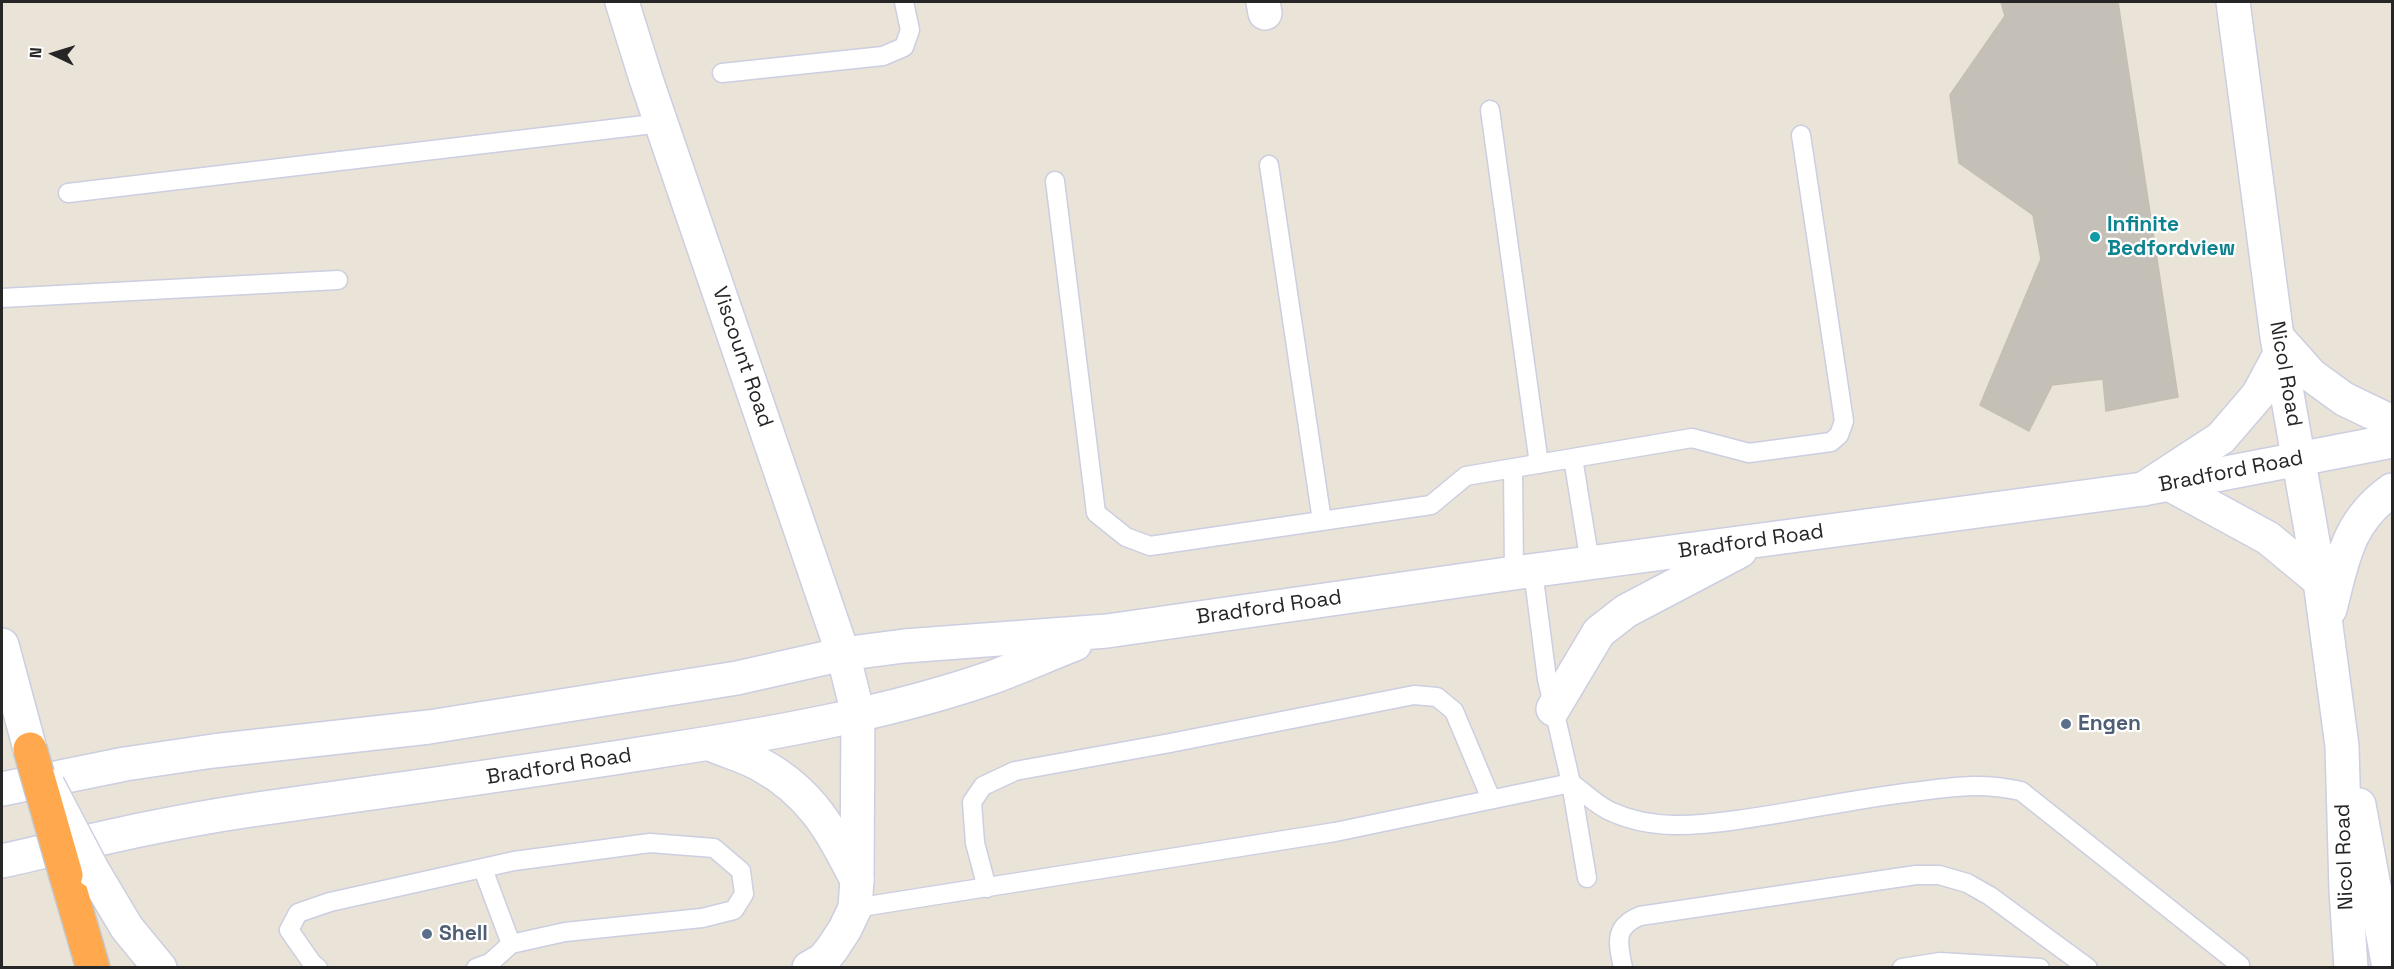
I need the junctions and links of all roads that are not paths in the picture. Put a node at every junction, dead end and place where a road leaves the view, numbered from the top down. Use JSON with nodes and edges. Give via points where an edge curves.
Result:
{"nodes":[{"id":1,"x":622,"y":2,"type":"edge"},
{"id":2,"x":904,"y":2,"type":"edge"},
{"id":3,"x":2233,"y":2,"type":"edge"},
{"id":4,"x":722,"y":73,"type":"dead end"},
{"id":5,"x":1490,"y":110,"type":"dead end"},
{"id":6,"x":662,"y":123,"type":"junction"},
{"id":7,"x":1801,"y":135,"type":"dead end"},
{"id":8,"x":1269,"y":165,"type":"dead end"},
{"id":9,"x":1055,"y":181,"type":"dead end"},
{"id":10,"x":68,"y":193,"type":"dead end"},
{"id":11,"x":338,"y":280,"type":"dead end"},
{"id":12,"x":2,"y":298,"type":"edge"},
{"id":13,"x":2279,"y":345,"type":"junction"},
{"id":14,"x":2392,"y":422,"type":"edge"},
{"id":15,"x":2392,"y":441,"type":"edge"},
{"id":16,"x":1573,"y":458,"type":"junction"},
{"id":17,"x":2300,"y":458,"type":"junction"},
{"id":18,"x":1539,"y":464,"type":"junction"},
{"id":19,"x":1513,"y":468,"type":"junction"},
{"id":20,"x":2156,"y":487,"type":"junction"},
{"id":21,"x":2392,"y":490,"type":"edge"},
{"id":22,"x":1322,"y":521,"type":"junction"},
{"id":23,"x":1760,"y":540,"type":"junction"},
{"id":24,"x":1590,"y":563,"type":"junction"},
{"id":25,"x":1523,"y":572,"type":"junction"},
{"id":26,"x":2320,"y":581,"type":"junction"},
{"id":27,"x":2325,"y":625,"type":"junction"},
{"id":28,"x":1107,"y":631,"type":"junction"},
{"id":29,"x":2,"y":645,"type":"edge"},
{"id":30,"x":843,"y":654,"type":"junction"},
{"id":31,"x":1553,"y":709,"type":"junction"},
{"id":32,"x":858,"y":714,"type":"junction"},
{"id":33,"x":708,"y":743,"type":"junction"},
{"id":34,"x":2342,"y":746,"type":"junction"},
{"id":35,"x":30,"y":749,"type":"joint"},
{"id":36,"x":1571,"y":783,"type":"junction"},
{"id":37,"x":2,"y":789,"type":"edge"},
{"id":38,"x":1491,"y":799,"type":"junction"},
{"id":39,"x":2,"y":861,"type":"edge"},
{"id":40,"x":483,"y":869,"type":"junction"},
{"id":41,"x":79,"y":873,"type":"junction"},
{"id":42,"x":1587,"y":878,"type":"dead end"},
{"id":43,"x":987,"y":888,"type":"junction"},
{"id":44,"x":856,"y":894,"type":"junction"},
{"id":45,"x":511,"y":944,"type":"junction"},
{"id":46,"x":2060,"y":946,"type":"junction"},
{"id":47,"x":2240,"y":965,"type":"dead end"},
{"id":48,"x":486,"y":966,"type":"edge"},
{"id":49,"x":93,"y":968,"type":"edge"},
{"id":50,"x":160,"y":968,"type":"edge"},
{"id":51,"x":318,"y":968,"type":"edge"},
{"id":52,"x":809,"y":968,"type":"edge"},
{"id":53,"x":1623,"y":968,"type":"edge"},
{"id":54,"x":1902,"y":968,"type":"edge"},
{"id":55,"x":2040,"y":968,"type":"edge"},
{"id":56,"x":2045,"y":968,"type":"edge"},
{"id":57,"x":2088,"y":968,"type":"edge"},
{"id":58,"x":2351,"y":968,"type":"edge"},
{"id":59,"x":2389,"y":968,"type":"edge"}],
"edges":[{"from":1,"to":6,"type":"street","name":"Viscount Road"},
{"from":2,"to":4,"type":"lane","via":[[910,30],[904,47],[883,56]]},
{"from":3,"to":13,"type":"street","name":"Nicol Road"},
{"from":5,"to":18,"type":"lane"},
{"from":6,"to":10,"type":"lane"},
{"from":6,"to":30,"type":"street","name":"Viscount Road"},
{"from":7,"to":16,"type":"lane","via":[[1844,421],[1839,435],[1831,442],[1749,453],[1692,438]]},
{"from":8,"to":22,"type":"lane"},
{"from":9,"to":22,"type":"lane","via":[[1096,513],[1126,537],[1150,546]]},
{"from":11,"to":12,"type":"lane"},
{"from":13,"to":14,"type":"street","via":[[2344,399]]},
{"from":13,"to":17,"type":"street","name":"Nicol Road"},
{"from":13,"to":20,"type":"street","via":[[2258,395],[2222,438]]},
{"from":15,"to":17,"type":"street","name":"Bradford Road"},
{"from":16,"to":18,"type":"lane"},
{"from":16,"to":24,"type":"lane"},
{"from":17,"to":20,"type":"street","name":"Bradford Road"},
{"from":17,"to":26,"type":"street","name":"Nicol Road"},
{"from":18,"to":19,"type":"lane"},
{"from":19,"to":22,"type":"lane","via":[[1466,476],[1431,505]]},
{"from":19,"to":25,"type":"lane"},
{"from":20,"to":23,"type":"street","name":"Bradford Road"},
{"from":20,"to":26,"type":"street","via":[[2268,538]]},
{"from":21,"to":27,"type":"street","via":[[2374,503],[2350,539]]},
{"from":23,"to":24,"type":"street","name":"Bradford Road"},
{"from":23,"to":31,"type":"street","via":[[1626,611],[1599,632]]},
{"from":24,"to":25,"type":"street","name":"Bradford Road"},
{"from":25,"to":28,"type":"street","name":"Bradford Road"},
{"from":25,"to":31,"type":"lane"},
{"from":26,"to":27,"type":"street","name":"Nicol Road"},
{"from":27,"to":34,"type":"street","name":"Nicol Road"},
{"from":28,"to":30,"type":"street","name":"Bradford Road"},
{"from":28,"to":32,"type":"street","name":"Bradford Road","via":[[992,677]]},
{"from":29,"to":35,"type":"street"},
{"from":30,"to":32,"type":"street","name":"Viscount Road"},
{"from":30,"to":37,"type":"street","name":"Bradford Road","via":[[737,678],[429,727],[125,764]]},
{"from":31,"to":36,"type":"lane"},
{"from":32,"to":33,"type":"street","name":"Bradford Road"},
{"from":32,"to":44,"type":"street","name":"Viscount Road"},
{"from":33,"to":39,"type":"street","name":"Bradford Road","via":[[243,812]]},
{"from":33,"to":44,"type":"street","via":[[759,763],[784,779],[813,806],[829,827]]},
{"from":34,"to":58,"type":"street","name":"Nicol Road"},
{"from":34,"to":59,"type":"street","name":"Nicol Road","via":[[2356,790]]},
{"from":35,"to":41,"type":"highway","bridge":true},
{"from":36,"to":38,"type":"lane"},
{"from":36,"to":42,"type":"lane"},
{"from":36,"to":47,"type":"lane","via":[[1611,812],[1689,827],[1955,787],[1995,785],[2021,791]]},
{"from":38,"to":43,"type":"lane","via":[[1335,832]]},
{"from":38,"to":43,"type":"lane","via":[[1454,711],[1437,697],[1414,695],[1015,771],[983,786],[972,802],[975,843]]},
{"from":40,"to":45,"type":"lane"},
{"from":40,"to":45,"type":"lane","via":[[514,861],[650,843],[714,848],[741,871],[744,894],[734,910],[702,918],[566,932]]},
{"from":40,"to":51,"type":"lane","via":[[330,902],[297,913],[289,930]]},
{"from":41,"to":49,"type":"highway"},
{"from":41,"to":50,"type":"street"},
{"from":43,"to":44,"type":"lane"},
{"from":44,"to":52,"type":"street","via":[[846,929],[823,960]]},
{"from":45,"to":48,"type":"lane"},
{"from":46,"to":53,"type":"lane","via":[[1967,883],[1939,875],[1916,875],[1640,916],[1622,927],[1619,936]]},
{"from":46,"to":56,"type":"lane"},
{"from":46,"to":57,"type":"lane"},
{"from":54,"to":55,"type":"lane","via":[[1940,962]]}]}
